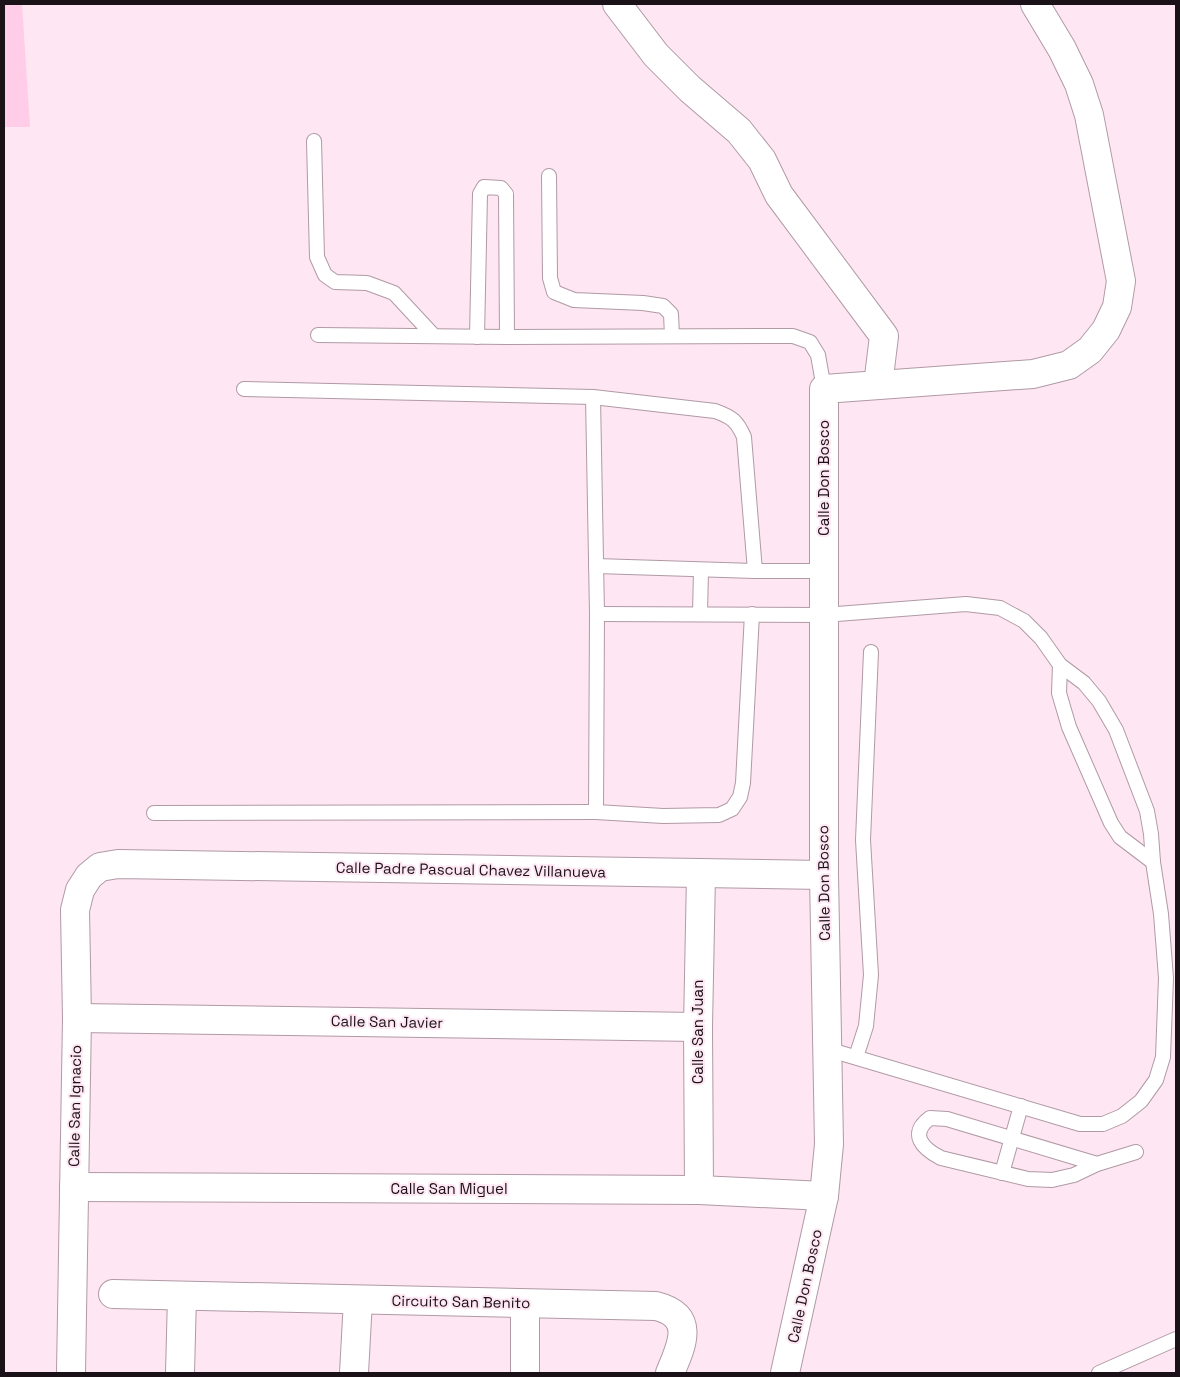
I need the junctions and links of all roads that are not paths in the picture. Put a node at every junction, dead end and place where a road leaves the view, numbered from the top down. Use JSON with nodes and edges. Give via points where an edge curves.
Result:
{"nodes":[{"id":1,"x":618,"y":4,"type":"edge"},
{"id":2,"x":1035,"y":4,"type":"edge"},
{"id":3,"x":314,"y":141,"type":"dead end"},
{"id":4,"x":549,"y":176,"type":"dead end"},
{"id":5,"x":318,"y":335,"type":"dead end"},
{"id":6,"x":434,"y":336,"type":"junction"},
{"id":7,"x":672,"y":336,"type":"junction"},
{"id":8,"x":477,"y":337,"type":"junction"},
{"id":9,"x":507,"y":337,"type":"junction"},
{"id":10,"x":878,"y":385,"type":"junction"},
{"id":11,"x":244,"y":389,"type":"dead end"},
{"id":12,"x":824,"y":389,"type":"junction"},
{"id":13,"x":594,"y":397,"type":"junction"},
{"id":14,"x":596,"y":566,"type":"junction"},
{"id":15,"x":701,"y":570,"type":"junction"},
{"id":16,"x":824,"y":571,"type":"junction"},
{"id":17,"x":755,"y":572,"type":"junction"},
{"id":18,"x":597,"y":614,"type":"junction"},
{"id":19,"x":700,"y":614,"type":"junction"},
{"id":20,"x":752,"y":614,"type":"junction"},
{"id":21,"x":824,"y":615,"type":"junction"},
{"id":22,"x":871,"y":652,"type":"dead end"},
{"id":23,"x":1060,"y":665,"type":"junction"},
{"id":24,"x":596,"y":812,"type":"junction"},
{"id":25,"x":154,"y":813,"type":"dead end"},
{"id":26,"x":1153,"y":862,"type":"junction"},
{"id":27,"x":118,"y":864,"type":"joint"},
{"id":28,"x":701,"y":874,"type":"junction"},
{"id":29,"x":824,"y":875,"type":"junction"},
{"id":30,"x":77,"y":1018,"type":"junction"},
{"id":31,"x":698,"y":1027,"type":"junction"},
{"id":32,"x":827,"y":1049,"type":"junction"},
{"id":33,"x":856,"y":1057,"type":"junction"},
{"id":34,"x":1021,"y":1106,"type":"junction"},
{"id":35,"x":1011,"y":1139,"type":"junction"},
{"id":36,"x":1136,"y":1152,"type":"dead end"},
{"id":37,"x":1097,"y":1164,"type":"junction"},
{"id":38,"x":1002,"y":1173,"type":"junction"},
{"id":39,"x":74,"y":1187,"type":"junction"},
{"id":40,"x":699,"y":1190,"type":"junction"},
{"id":41,"x":824,"y":1196,"type":"junction"},
{"id":42,"x":113,"y":1294,"type":"dead end"},
{"id":43,"x":182,"y":1296,"type":"junction"},
{"id":44,"x":358,"y":1300,"type":"junction"},
{"id":45,"x":525,"y":1304,"type":"junction"},
{"id":46,"x":1176,"y":1339,"type":"edge"},
{"id":47,"x":71,"y":1373,"type":"edge"},
{"id":48,"x":180,"y":1373,"type":"edge"},
{"id":49,"x":354,"y":1373,"type":"edge"},
{"id":50,"x":526,"y":1373,"type":"edge"},
{"id":51,"x":670,"y":1373,"type":"edge"},
{"id":52,"x":786,"y":1373,"type":"edge"},
{"id":53,"x":1099,"y":1373,"type":"edge"}],
"edges":[{"from":1,"to":10,"type":"street","via":[[656,55],[739,131],[762,160],[779,195],[884,336]]},
{"from":2,"to":10,"type":"street","via":[[1062,49],[1089,115],[1121,281],[1117,308],[1106,330],[1090,350],[1069,365],[1033,374]]},
{"from":3,"to":6,"type":"lane","via":[[318,257],[325,274],[335,282],[367,283],[394,293]]},
{"from":4,"to":7,"type":"lane","via":[[550,278],[554,292],[574,300],[663,306],[671,314]]},
{"from":5,"to":6,"type":"lane"},
{"from":6,"to":8,"type":"lane"},
{"from":7,"to":9,"type":"lane"},
{"from":7,"to":12,"type":"lane","via":[[794,336],[810,342],[818,355]]},
{"from":8,"to":9,"type":"lane"},
{"from":8,"to":9,"type":"lane","via":[[480,194],[484,187],[501,188],[506,194]]},
{"from":10,"to":12,"type":"street"},
{"from":11,"to":13,"type":"lane"},
{"from":12,"to":16,"type":"street","name":"Calle Don Bosco"},
{"from":13,"to":14,"type":"lane"},
{"from":13,"to":17,"type":"lane","via":[[715,411],[729,416],[738,425],[744,437]]},
{"from":14,"to":15,"type":"lane"},
{"from":14,"to":18,"type":"lane"},
{"from":15,"to":17,"type":"lane"},
{"from":15,"to":19,"type":"lane"},
{"from":16,"to":17,"type":"lane"},
{"from":16,"to":21,"type":"street","name":"Calle Don Bosco"},
{"from":18,"to":19,"type":"lane"},
{"from":18,"to":24,"type":"lane"},
{"from":19,"to":20,"type":"lane"},
{"from":20,"to":21,"type":"lane"},
{"from":20,"to":24,"type":"lane","via":[[743,783],[740,797],[732,809],[719,815]]},
{"from":21,"to":23,"type":"lane","via":[[966,604],[1000,608],[1024,621]]},
{"from":21,"to":29,"type":"street","name":"Calle Don Bosco"},
{"from":22,"to":33,"type":"lane","via":[[863,840],[871,975],[866,1026]]},
{"from":23,"to":26,"type":"lane","via":[[1084,683],[1116,730],[1147,811]]},
{"from":23,"to":26,"type":"lane","via":[[1060,692],[1069,727],[1110,824],[1120,838]]},
{"from":24,"to":25,"type":"lane"},
{"from":26,"to":34,"type":"lane","via":[[1166,978],[1163,1057],[1156,1080],[1141,1101],[1122,1116],[1103,1124],[1080,1124]]},
{"from":27,"to":28,"type":"street","name":"Calle Padre Pascual Chavez Villanueva"},
{"from":27,"to":30,"type":"street","name":"Calle San Ignacio","via":[[100,867],[88,876],[74,910]]},
{"from":28,"to":29,"type":"street","name":"Calle Padre Pascual Chavez Villanueva"},
{"from":28,"to":31,"type":"street","name":"Calle San Juan"},
{"from":29,"to":32,"type":"street","name":"Calle Don Bosco"},
{"from":30,"to":31,"type":"street","name":"Calle San Javier"},
{"from":30,"to":39,"type":"street","name":"Calle San Ignacio"},
{"from":31,"to":40,"type":"street","name":"Calle San Juan"},
{"from":32,"to":33,"type":"lane"},
{"from":32,"to":41,"type":"street","name":"Calle Don Bosco","via":[[828,1144]]},
{"from":33,"to":34,"type":"lane"},
{"from":34,"to":35,"type":"lane"},
{"from":35,"to":37,"type":"lane"},
{"from":35,"to":38,"type":"lane"},
{"from":35,"to":38,"type":"lane","via":[[938,1118],[922,1123],[919,1133],[921,1144],[928,1152]]},
{"from":36,"to":37,"type":"lane"},
{"from":37,"to":38,"type":"lane","via":[[1074,1175],[1052,1180]]},
{"from":39,"to":40,"type":"street","name":"Calle San Miguel"},
{"from":39,"to":47,"type":"street","name":"Calle San Ignacio"},
{"from":40,"to":41,"type":"street","name":"Calle San Miguel"},
{"from":41,"to":52,"type":"street","name":"Calle Don Bosco"},
{"from":42,"to":43,"type":"street","name":"Circuito San Benito"},
{"from":43,"to":44,"type":"street","name":"Circuito San Benito"},
{"from":43,"to":48,"type":"street"},
{"from":44,"to":45,"type":"street","name":"Circuito San Benito"},
{"from":44,"to":49,"type":"street"},
{"from":45,"to":50,"type":"street"},
{"from":45,"to":51,"type":"street","name":"Circuito San Benito","via":[[656,1306],[669,1309],[682,1325],[682,1342]]},
{"from":46,"to":53,"type":"lane"}]}
